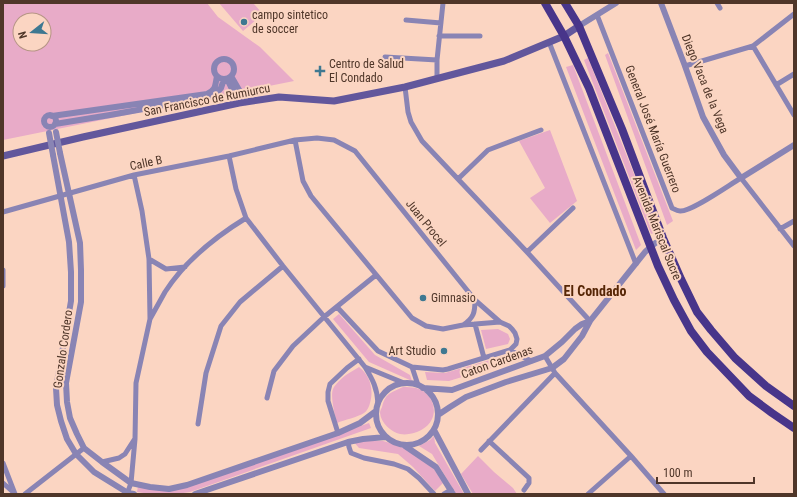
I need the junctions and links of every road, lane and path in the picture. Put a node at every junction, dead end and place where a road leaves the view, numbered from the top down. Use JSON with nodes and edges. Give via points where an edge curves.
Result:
{"nodes":[{"id":1,"x":443,"y":3,"type":"edge"},
{"id":2,"x":545,"y":3,"type":"edge"},
{"id":3,"x":565,"y":3,"type":"edge"},
{"id":4,"x":616,"y":3,"type":"edge"},
{"id":5,"x":661,"y":3,"type":"edge"},
{"id":6,"x":717,"y":3,"type":"edge"},
{"id":7,"x":720,"y":8,"type":"dead end"},
{"id":8,"x":794,"y":14,"type":"edge"},
{"id":9,"x":598,"y":15,"type":"junction"},
{"id":10,"x":406,"y":20,"type":"dead end"},
{"id":11,"x":441,"y":23,"type":"junction"},
{"id":12,"x":579,"y":26,"type":"junction"},
{"id":13,"x":439,"y":36,"type":"junction"},
{"id":14,"x":480,"y":36,"type":"dead end"},
{"id":15,"x":564,"y":36,"type":"junction"},
{"id":16,"x":549,"y":42,"type":"junction"},
{"id":17,"x":753,"y":46,"type":"junction"},
{"id":18,"x":385,"y":57,"type":"dead end"},
{"id":19,"x":437,"y":60,"type":"junction"},
{"id":20,"x":685,"y":66,"type":"junction"},
{"id":21,"x":794,"y":74,"type":"edge"},
{"id":22,"x":217,"y":76,"type":"junction"},
{"id":23,"x":227,"y":78,"type":"junction"},
{"id":24,"x":437,"y":78,"type":"junction"},
{"id":25,"x":776,"y":84,"type":"junction"},
{"id":26,"x":405,"y":87,"type":"junction"},
{"id":27,"x":243,"y":103,"type":"junction"},
{"id":28,"x":108,"y":108,"type":"junction"},
{"id":29,"x":110,"y":115,"type":"junction"},
{"id":30,"x":794,"y":115,"type":"edge"},
{"id":31,"x":52,"y":116,"type":"junction"},
{"id":32,"x":52,"y":128,"type":"junction"},
{"id":33,"x":540,"y":130,"type":"dead end"},
{"id":34,"x":295,"y":140,"type":"junction"},
{"id":35,"x":794,"y":145,"type":"edge"},
{"id":36,"x":3,"y":156,"type":"edge"},
{"id":37,"x":229,"y":156,"type":"junction"},
{"id":38,"x":134,"y":175,"type":"junction"},
{"id":39,"x":741,"y":178,"type":"junction"},
{"id":40,"x":458,"y":179,"type":"junction"},
{"id":41,"x":69,"y":193,"type":"junction"},
{"id":42,"x":60,"y":195,"type":"junction"},
{"id":43,"x":574,"y":208,"type":"dead end"},
{"id":44,"x":3,"y":212,"type":"edge"},
{"id":45,"x":246,"y":218,"type":"junction"},
{"id":46,"x":794,"y":220,"type":"edge"},
{"id":47,"x":780,"y":229,"type":"junction"},
{"id":48,"x":663,"y":238,"type":"junction"},
{"id":49,"x":794,"y":246,"type":"edge"},
{"id":50,"x":651,"y":247,"type":"junction"},
{"id":51,"x":527,"y":252,"type":"junction"},
{"id":52,"x":149,"y":260,"type":"junction"},
{"id":53,"x":636,"y":264,"type":"junction"},
{"id":54,"x":283,"y":266,"type":"junction"},
{"id":55,"x":185,"y":267,"type":"junction"},
{"id":56,"x":3,"y":270,"type":"edge"},
{"id":57,"x":376,"y":275,"type":"junction"},
{"id":58,"x":3,"y":286,"type":"edge"},
{"id":59,"x":475,"y":300,"type":"junction"},
{"id":60,"x":338,"y":307,"type":"junction"},
{"id":61,"x":324,"y":317,"type":"junction"},
{"id":62,"x":150,"y":319,"type":"junction"},
{"id":63,"x":590,"y":321,"type":"junction"},
{"id":64,"x":500,"y":322,"type":"junction"},
{"id":65,"x":475,"y":324,"type":"junction"},
{"id":66,"x":463,"y":325,"type":"junction"},
{"id":67,"x":510,"y":350,"type":"junction"},
{"id":68,"x":545,"y":356,"type":"junction"},
{"id":69,"x":484,"y":358,"type":"junction"},
{"id":70,"x":359,"y":359,"type":"junction"},
{"id":71,"x":531,"y":361,"type":"junction"},
{"id":72,"x":365,"y":367,"type":"junction"},
{"id":73,"x":412,"y":367,"type":"junction"},
{"id":74,"x":554,"y":370,"type":"junction"},
{"id":75,"x":502,"y":372,"type":"junction"},
{"id":76,"x":506,"y":382,"type":"junction"},
{"id":77,"x":404,"y":383,"type":"junction"},
{"id":78,"x":470,"y":383,"type":"junction"},
{"id":79,"x":420,"y":386,"type":"junction"},
{"id":80,"x":475,"y":394,"type":"junction"},
{"id":81,"x":267,"y":398,"type":"dead end"},
{"id":82,"x":378,"y":403,"type":"junction"},
{"id":83,"x":794,"y":406,"type":"edge"},
{"id":84,"x":376,"y":411,"type":"junction"},
{"id":85,"x":438,"y":415,"type":"junction"},
{"id":86,"x":198,"y":424,"type":"dead end"},
{"id":87,"x":794,"y":428,"type":"edge"},
{"id":88,"x":434,"y":430,"type":"junction"},
{"id":89,"x":338,"y":432,"type":"junction"},
{"id":90,"x":386,"y":437,"type":"junction"},
{"id":91,"x":135,"y":439,"type":"junction"},
{"id":92,"x":348,"y":442,"type":"junction"},
{"id":93,"x":490,"y":442,"type":"junction"},
{"id":94,"x":405,"y":446,"type":"junction"},
{"id":95,"x":84,"y":448,"type":"junction"},
{"id":96,"x":481,"y":450,"type":"dead end"},
{"id":97,"x":76,"y":454,"type":"junction"},
{"id":98,"x":631,"y":456,"type":"junction"},
{"id":99,"x":102,"y":462,"type":"junction"},
{"id":100,"x":3,"y":463,"type":"edge"},
{"id":101,"x":3,"y":483,"type":"edge"},
{"id":102,"x":130,"y":483,"type":"junction"},
{"id":103,"x":524,"y":490,"type":"dead end"},
{"id":104,"x":452,"y":492,"type":"edge"},
{"id":105,"x":15,"y":494,"type":"edge"},
{"id":106,"x":25,"y":494,"type":"edge"},
{"id":107,"x":130,"y":494,"type":"edge"},
{"id":108,"x":195,"y":494,"type":"edge"},
{"id":109,"x":434,"y":494,"type":"edge"},
{"id":110,"x":444,"y":494,"type":"edge"},
{"id":111,"x":468,"y":494,"type":"edge"},
{"id":112,"x":588,"y":494,"type":"edge"},
{"id":113,"x":664,"y":494,"type":"edge"}],
"edges":[{"from":1,"to":11,"type":"street"},
{"from":2,"to":15,"type":"main road","name":"Avenida Mariscal Sucre"},
{"from":3,"to":12,"type":"main road","name":"Avenida Mariscal Sucre"},
{"from":4,"to":9,"type":"street","name":"San Francisco de Rumiurcu"},
{"from":5,"to":20,"type":"street","name":"Diego Vaca de la Vega"},
{"from":6,"to":7,"type":"street"},
{"from":8,"to":17,"type":"street"},
{"from":9,"to":12,"type":"street","name":"San Francisco de Rumiurcu"},
{"from":9,"to":39,"type":"street","name":"General José María Guerrero","via":[[672,208],[680,212],[692,208]]},
{"from":10,"to":11,"type":"street"},
{"from":11,"to":13,"type":"street"},
{"from":12,"to":15,"type":"main road","name":"San Francisco de Rumiurcu"},
{"from":12,"to":48,"type":"main road","name":"Avenida Mariscal Sucre","via":[[622,129]]},
{"from":13,"to":14,"type":"street"},
{"from":13,"to":19,"type":"street"},
{"from":15,"to":16,"type":"main road","name":"San Francisco de Rumiurcu"},
{"from":15,"to":50,"type":"main road","name":"Avenida Mariscal Sucre","via":[[589,88]]},
{"from":16,"to":24,"type":"main road","name":"San Francisco de Rumiurcu","via":[[504,61]]},
{"from":16,"to":53,"type":"street"},
{"from":17,"to":20,"type":"street"},
{"from":17,"to":25,"type":"street"},
{"from":18,"to":19,"type":"street"},
{"from":19,"to":24,"type":"street"},
{"from":20,"to":39,"type":"street","name":"Diego Vaca de la Vega","via":[[703,116],[724,155]]},
{"from":21,"to":25,"type":"street"},
{"from":22,"to":23,"type":"street"},
{"from":22,"to":23,"type":"street","via":[[215,65],[224,60],[231,62],[234,69]]},
{"from":22,"to":28,"type":"street","via":[[215,89],[207,94]]},
{"from":23,"to":27,"type":"street"},
{"from":23,"to":29,"type":"street","via":[[214,96]]},
{"from":24,"to":26,"type":"main road","name":"San Francisco de Rumiurcu"},
{"from":25,"to":30,"type":"street"},
{"from":26,"to":27,"type":"main road","name":"San Francisco de Rumiurcu","via":[[334,101],[279,97]]},
{"from":26,"to":40,"type":"street","via":[[411,122],[422,141]]},
{"from":27,"to":36,"type":"main road","name":"San Francisco de Rumiurcu"},
{"from":28,"to":29,"type":"street"},
{"from":28,"to":31,"type":"street"},
{"from":29,"to":32,"type":"street"},
{"from":31,"to":32,"type":"street","via":[[55,119]]},
{"from":31,"to":32,"type":"street","via":[[45,119],[45,124]]},
{"from":32,"to":41,"type":"street","name":"Gonzalo Cordero","bridge":true},
{"from":32,"to":42,"type":"street","name":"Gonzalo Cordero","bridge":true,"via":[[53,155]]},
{"from":33,"to":40,"type":"street","via":[[488,150]]},
{"from":34,"to":37,"type":"street","name":"Calle B"},
{"from":34,"to":57,"type":"street","via":[[303,181],[311,196]]},
{"from":34,"to":59,"type":"street","name":"Juan Procel","via":[[334,140],[354,151]]},
{"from":35,"to":39,"type":"street","name":"General José María Guerrero"},
{"from":37,"to":38,"type":"street","name":"Calle B"},
{"from":37,"to":45,"type":"street"},
{"from":38,"to":41,"type":"street","name":"Calle B"},
{"from":38,"to":52,"type":"street"},
{"from":39,"to":47,"type":"street","name":"Diego Vaca de la Vega"},
{"from":40,"to":51,"type":"street"},
{"from":41,"to":42,"type":"street","name":"Calle B"},
{"from":41,"to":95,"type":"street","name":"Gonzalo Cordero","via":[[80,243],[82,270],[81,302],[66,383],[67,402],[70,418]]},
{"from":42,"to":44,"type":"street","name":"Calle B"},
{"from":42,"to":97,"type":"street","name":"Gonzalo Cordero","via":[[69,242],[71,301],[56,388],[57,405],[60,421]]},
{"from":43,"to":51,"type":"street"},
{"from":45,"to":54,"type":"street"},
{"from":45,"to":55,"type":"street","via":[[204,248]]},
{"from":46,"to":47,"type":"street"},
{"from":47,"to":49,"type":"street","name":"Diego Vaca de la Vega"},
{"from":48,"to":50,"type":"street","name":"Caton Cardenas"},
{"from":48,"to":83,"type":"main road","name":"Avenida Mariscal Sucre","via":[[697,312],[711,330],[735,358],[766,386]]},
{"from":50,"to":53,"type":"street","name":"Caton Cardenas"},
{"from":50,"to":87,"type":"main road","name":"Avenida Mariscal Sucre","via":[[674,300],[701,345],[749,396]]},
{"from":51,"to":63,"type":"street"},
{"from":52,"to":55,"type":"street","via":[[166,269]]},
{"from":52,"to":62,"type":"street"},
{"from":53,"to":63,"type":"street","name":"Caton Cardenas"},
{"from":54,"to":61,"type":"street"},
{"from":54,"to":86,"type":"street","via":[[240,302],[221,326],[206,373]]},
{"from":55,"to":62,"type":"street","via":[[166,291]]},
{"from":56,"to":58,"type":"street"},
{"from":57,"to":60,"type":"street"},
{"from":57,"to":66,"type":"street","via":[[412,318],[426,326],[443,329]]},
{"from":59,"to":64,"type":"street","name":"Juan Procel"},
{"from":59,"to":66,"type":"street","via":[[473,314]]},
{"from":60,"to":61,"type":"street"},
{"from":60,"to":73,"type":"street","via":[[378,351]]},
{"from":61,"to":70,"type":"street"},
{"from":61,"to":81,"type":"street","via":[[293,346],[274,371]]},
{"from":62,"to":91,"type":"street","via":[[136,383]]},
{"from":63,"to":68,"type":"street","name":"Caton Cardenas","via":[[575,329]]},
{"from":63,"to":74,"type":"street","name":"Caton Cardenas","via":[[582,336]]},
{"from":64,"to":65,"type":"street"},
{"from":64,"to":67,"type":"street","name":"Juan Procel","via":[[509,326],[515,333],[516,344]]},
{"from":65,"to":66,"type":"street"},
{"from":65,"to":69,"type":"street"},
{"from":67,"to":69,"type":"street"},
{"from":67,"to":71,"type":"street"},
{"from":68,"to":71,"type":"street","name":"Caton Cardenas"},
{"from":68,"to":74,"type":"street"},
{"from":69,"to":73,"type":"street","via":[[443,370]]},
{"from":70,"to":72,"type":"street"},
{"from":70,"to":89,"type":"street","via":[[330,384],[328,401]]},
{"from":71,"to":75,"type":"street","name":"Caton Cardenas"},
{"from":72,"to":77,"type":"street"},
{"from":72,"to":82,"type":"street","via":[[375,386]]},
{"from":73,"to":79,"type":"street"},
{"from":74,"to":76,"type":"street","name":"Caton Cardenas"},
{"from":74,"to":93,"type":"street","name":"Caton Cardenas"},
{"from":74,"to":98,"type":"street"},
{"from":75,"to":76,"type":"street"},
{"from":75,"to":78,"type":"street","name":"Caton Cardenas"},
{"from":76,"to":80,"type":"street","name":"Caton Cardenas"},
{"from":77,"to":79,"type":"street"},
{"from":77,"to":82,"type":"street","via":[[393,386],[384,393]]},
{"from":78,"to":79,"type":"street","name":"Caton Cardenas","via":[[452,390]]},
{"from":78,"to":80,"type":"street"},
{"from":79,"to":85,"type":"street","via":[[430,393],[435,401]]},
{"from":80,"to":85,"type":"street","name":"Caton Cardenas"},
{"from":82,"to":84,"type":"street"},
{"from":84,"to":89,"type":"street","name":"Gonzalo Cordero","via":[[360,423]]},
{"from":84,"to":90,"type":"street","via":[[376,421]]},
{"from":85,"to":88,"type":"street"},
{"from":88,"to":94,"type":"street","via":[[425,440]]},
{"from":88,"to":111,"type":"street"},
{"from":89,"to":102,"type":"street","name":"Gonzalo Cordero","via":[[187,485],[169,489]]},
{"from":90,"to":92,"type":"street"},
{"from":90,"to":94,"type":"street"},
{"from":91,"to":99,"type":"street","via":[[125,454]]},
{"from":91,"to":102,"type":"street"},
{"from":92,"to":108,"type":"street"},
{"from":92,"to":109,"type":"street","via":[[351,453],[408,469]]},
{"from":93,"to":96,"type":"street","name":"Caton Cardenas"},
{"from":93,"to":103,"type":"street","via":[[529,478]]},
{"from":94,"to":104,"type":"street","via":[[436,468]]},
{"from":95,"to":97,"type":"street"},
{"from":95,"to":99,"type":"street","name":"Gonzalo Cordero"},
{"from":97,"to":106,"type":"street"},
{"from":97,"to":107,"type":"street","name":"Gonzalo Cordero","via":[[94,472]]},
{"from":98,"to":112,"type":"street"},
{"from":98,"to":113,"type":"street"},
{"from":99,"to":102,"type":"street","name":"Gonzalo Cordero"},
{"from":100,"to":105,"type":"street"},
{"from":101,"to":105,"type":"street"},
{"from":102,"to":107,"type":"street"},
{"from":104,"to":110,"type":"street"}]}
